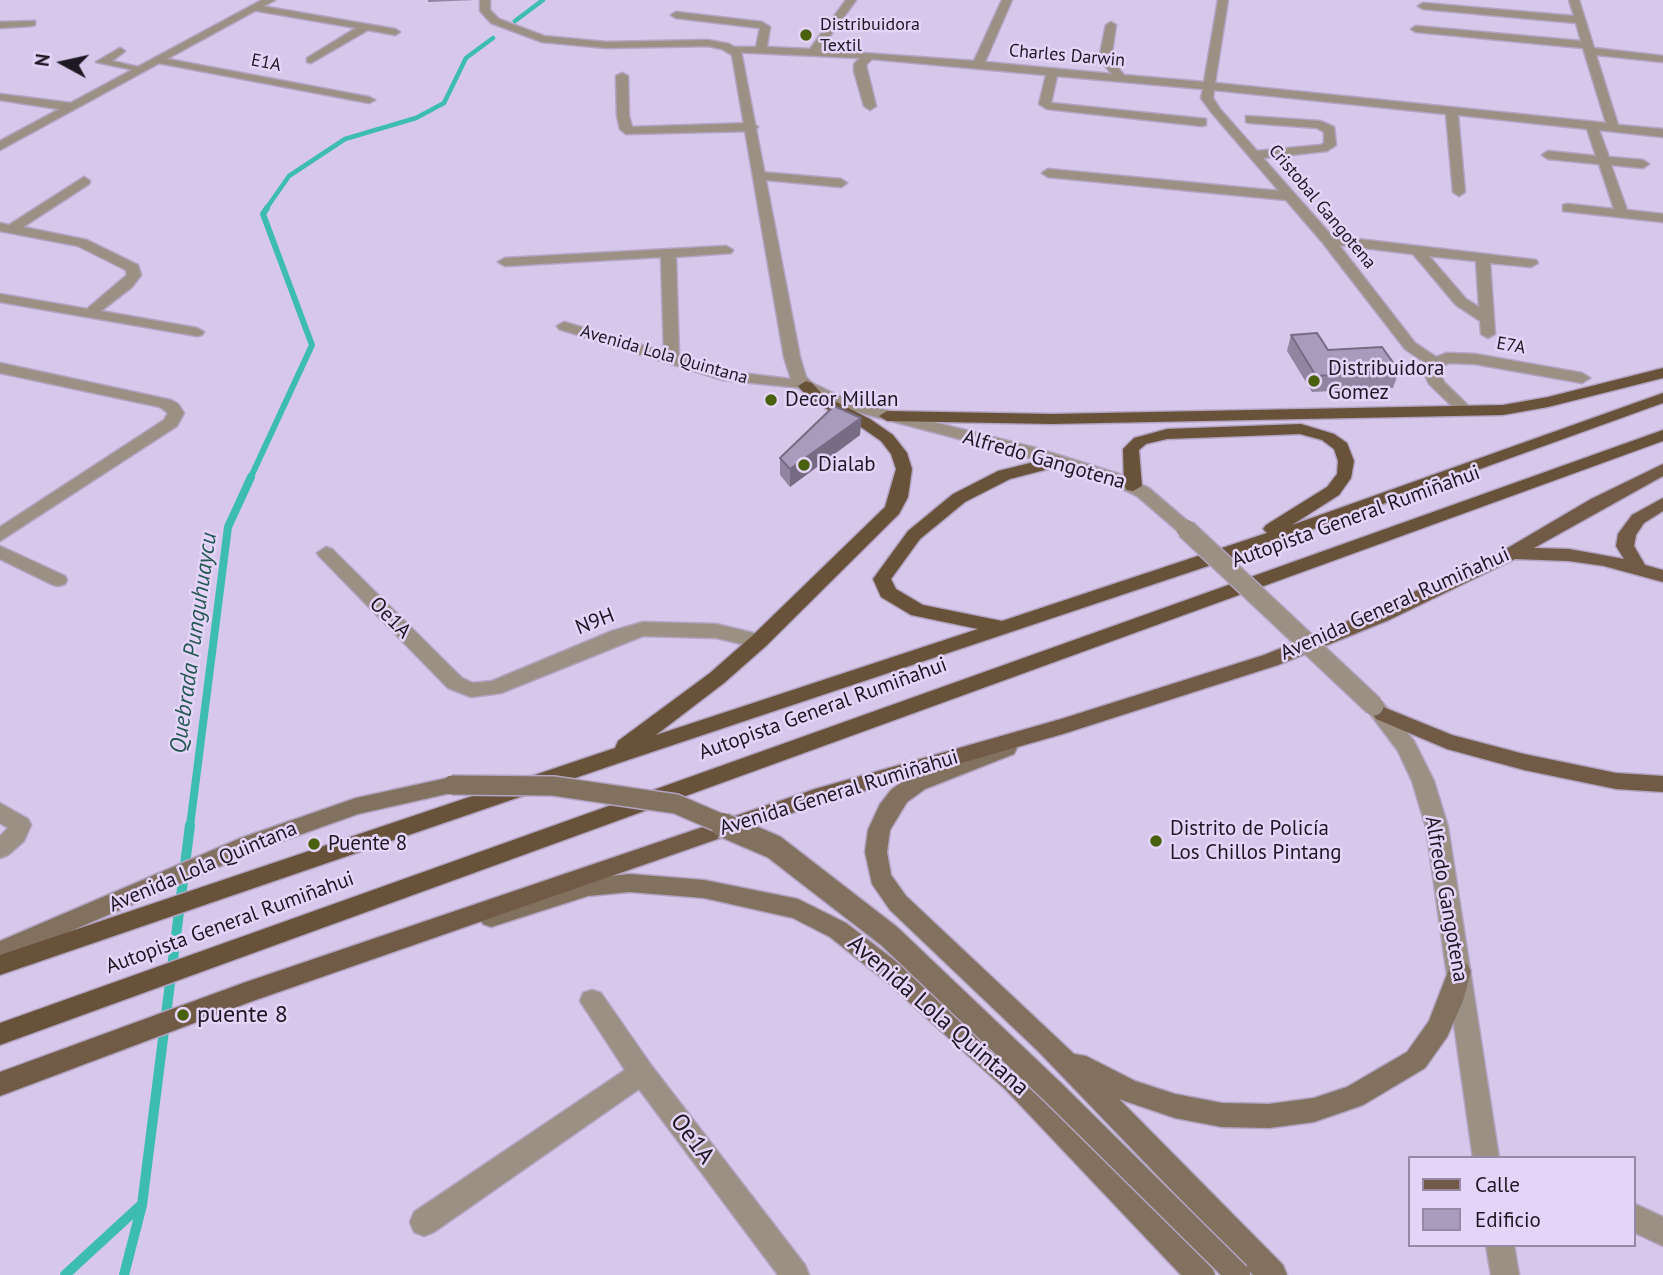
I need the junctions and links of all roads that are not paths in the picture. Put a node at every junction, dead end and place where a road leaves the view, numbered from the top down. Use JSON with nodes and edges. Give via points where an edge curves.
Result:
{"nodes":[{"id":1,"x":270,"y":0,"type":"edge"},
{"id":2,"x":485,"y":0,"type":"edge"},
{"id":3,"x":851,"y":0,"type":"edge"},
{"id":4,"x":1007,"y":0,"type":"edge"},
{"id":5,"x":1223,"y":0,"type":"edge"},
{"id":6,"x":1574,"y":0,"type":"edge"},
{"id":7,"x":1423,"y":6,"type":"dead end"},
{"id":8,"x":256,"y":8,"type":"junction"},
{"id":9,"x":676,"y":15,"type":"dead end"},
{"id":10,"x":1580,"y":20,"type":"junction"},
{"id":11,"x":31,"y":23,"type":"dead end"},
{"id":12,"x":0,"y":25,"type":"edge"},
{"id":13,"x":1111,"y":25,"type":"dead end"},
{"id":14,"x":366,"y":27,"type":"junction"},
{"id":15,"x":1416,"y":30,"type":"dead end"},
{"id":16,"x":395,"y":32,"type":"dead end"},
{"id":17,"x":1589,"y":48,"type":"junction"},
{"id":18,"x":732,"y":49,"type":"junction"},
{"id":19,"x":761,"y":50,"type":"junction"},
{"id":20,"x":120,"y":51,"type":"dead end"},
{"id":21,"x":813,"y":52,"type":"junction"},
{"id":22,"x":869,"y":55,"type":"junction"},
{"id":23,"x":1663,"y":59,"type":"edge"},
{"id":24,"x":311,"y":60,"type":"dead end"},
{"id":25,"x":157,"y":61,"type":"junction"},
{"id":26,"x":978,"y":65,"type":"junction"},
{"id":27,"x":139,"y":70,"type":"junction"},
{"id":28,"x":1052,"y":72,"type":"junction"},
{"id":29,"x":622,"y":76,"type":"dead end"},
{"id":30,"x":1121,"y":78,"type":"junction"},
{"id":31,"x":1208,"y":86,"type":"junction"},
{"id":32,"x":0,"y":97,"type":"edge"},
{"id":33,"x":369,"y":100,"type":"dead end"},
{"id":34,"x":870,"y":106,"type":"dead end"},
{"id":35,"x":71,"y":107,"type":"junction"},
{"id":36,"x":1452,"y":110,"type":"junction"},
{"id":37,"x":1250,"y":119,"type":"dead end"},
{"id":38,"x":1202,"y":122,"type":"dead end"},
{"id":39,"x":1592,"y":126,"type":"junction"},
{"id":40,"x":752,"y":127,"type":"junction"},
{"id":41,"x":1614,"y":128,"type":"junction"},
{"id":42,"x":1663,"y":133,"type":"edge"},
{"id":43,"x":0,"y":146,"type":"edge"},
{"id":44,"x":1253,"y":155,"type":"junction"},
{"id":45,"x":1548,"y":155,"type":"dead end"},
{"id":46,"x":1604,"y":160,"type":"junction"},
{"id":47,"x":1643,"y":164,"type":"dead end"},
{"id":48,"x":1048,"y":173,"type":"dead end"},
{"id":49,"x":760,"y":176,"type":"junction"},
{"id":50,"x":84,"y":181,"type":"dead end"},
{"id":51,"x":841,"y":183,"type":"dead end"},
{"id":52,"x":1459,"y":192,"type":"dead end"},
{"id":53,"x":1288,"y":196,"type":"junction"},
{"id":54,"x":1568,"y":208,"type":"dead end"},
{"id":55,"x":1622,"y":214,"type":"junction"},
{"id":56,"x":1663,"y":218,"type":"edge"},
{"id":57,"x":5,"y":228,"type":"edge"},
{"id":58,"x":1328,"y":240,"type":"junction"},
{"id":59,"x":1416,"y":249,"type":"junction"},
{"id":60,"x":726,"y":250,"type":"dead end"},
{"id":61,"x":666,"y":254,"type":"junction"},
{"id":62,"x":1483,"y":258,"type":"junction"},
{"id":63,"x":506,"y":262,"type":"dead end"},
{"id":64,"x":1531,"y":263,"type":"dead end"},
{"id":65,"x":0,"y":298,"type":"edge"},
{"id":66,"x":90,"y":313,"type":"junction"},
{"id":67,"x":564,"y":326,"type":"dead end"},
{"id":68,"x":197,"y":332,"type":"dead end"},
{"id":69,"x":671,"y":359,"type":"junction"},
{"id":70,"x":1435,"y":363,"type":"junction"},
{"id":71,"x":0,"y":368,"type":"edge"},
{"id":72,"x":1663,"y":373,"type":"edge"},
{"id":73,"x":1582,"y":378,"type":"dead end"},
{"id":74,"x":806,"y":386,"type":"junction"},
{"id":75,"x":1663,"y":398,"type":"edge"},
{"id":76,"x":1465,"y":411,"type":"junction"},
{"id":77,"x":887,"y":416,"type":"junction"},
{"id":78,"x":1663,"y":435,"type":"edge"},
{"id":79,"x":1058,"y":461,"type":"junction"},
{"id":80,"x":1663,"y":469,"type":"edge"},
{"id":81,"x":1133,"y":486,"type":"junction"},
{"id":82,"x":1663,"y":503,"type":"edge"},
{"id":83,"x":0,"y":535,"type":"edge"},
{"id":84,"x":1241,"y":549,"type":"junction"},
{"id":85,"x":0,"y":552,"type":"edge"},
{"id":86,"x":326,"y":553,"type":"dead end"},
{"id":87,"x":1512,"y":553,"type":"junction"},
{"id":88,"x":1215,"y":557,"type":"junction"},
{"id":89,"x":1638,"y":568,"type":"junction"},
{"id":90,"x":1663,"y":576,"type":"edge"},
{"id":91,"x":58,"y":580,"type":"dead end"},
{"id":92,"x":1000,"y":627,"type":"junction"},
{"id":93,"x":759,"y":640,"type":"junction"},
{"id":94,"x":454,"y":683,"type":"joint"},
{"id":95,"x":1379,"y":710,"type":"junction"},
{"id":96,"x":1063,"y":726,"type":"junction"},
{"id":97,"x":611,"y":757,"type":"junction"},
{"id":98,"x":1663,"y":784,"type":"edge"},
{"id":99,"x":0,"y":812,"type":"edge"},
{"id":100,"x":6,"y":844,"type":"edge"},
{"id":101,"x":0,"y":952,"type":"edge"},
{"id":102,"x":0,"y":965,"type":"edge"},
{"id":103,"x":1459,"y":971,"type":"junction"},
{"id":104,"x":246,"y":993,"type":"junction"},
{"id":105,"x":592,"y":1000,"type":"dead end"},
{"id":106,"x":0,"y":1034,"type":"edge"},
{"id":107,"x":1048,"y":1044,"type":"junction"},
{"id":108,"x":642,"y":1073,"type":"junction"},
{"id":109,"x":0,"y":1084,"type":"edge"},
{"id":110,"x":1486,"y":1156,"type":"edge"},
{"id":111,"x":1635,"y":1218,"type":"edge"},
{"id":112,"x":424,"y":1222,"type":"dead end"},
{"id":113,"x":1663,"y":1232,"type":"edge"},
{"id":114,"x":1500,"y":1247,"type":"edge"},
{"id":115,"x":795,"y":1275,"type":"edge"},
{"id":116,"x":1201,"y":1275,"type":"edge"},
{"id":117,"x":1238,"y":1275,"type":"edge"},
{"id":118,"x":1273,"y":1275,"type":"edge"},
{"id":119,"x":1505,"y":1275,"type":"edge"}],
"edges":[{"from":1,"to":8,"type":"street"},
{"from":2,"to":18,"type":"street","name":"Charles Darwin","via":[[485,11],[495,21],[542,39],[606,45],[708,43]]},
{"from":3,"to":21,"type":"street"},
{"from":4,"to":26,"type":"street"},
{"from":5,"to":31,"type":"street"},
{"from":6,"to":10,"type":"street"},
{"from":7,"to":10,"type":"street"},
{"from":8,"to":14,"type":"street"},
{"from":8,"to":25,"type":"street"},
{"from":9,"to":19,"type":"street","via":[[762,25]]},
{"from":10,"to":17,"type":"street"},
{"from":11,"to":12,"type":"street"},
{"from":13,"to":30,"type":"street","via":[[1105,59]]},
{"from":14,"to":16,"type":"street"},
{"from":14,"to":24,"type":"street"},
{"from":15,"to":17,"type":"street"},
{"from":17,"to":23,"type":"street"},
{"from":17,"to":41,"type":"street"},
{"from":18,"to":19,"type":"street","name":"Charles Darwin"},
{"from":18,"to":40,"type":"street","via":[[740,60]]},
{"from":19,"to":21,"type":"street","name":"Charles Darwin"},
{"from":20,"to":27,"type":"street","via":[[102,62]]},
{"from":21,"to":22,"type":"street","name":"Charles Darwin"},
{"from":22,"to":26,"type":"street","name":"Charles Darwin"},
{"from":22,"to":34,"type":"street","via":[[859,71]]},
{"from":25,"to":27,"type":"street"},
{"from":25,"to":33,"type":"street","name":"E1A"},
{"from":26,"to":28,"type":"street","name":"Charles Darwin"},
{"from":27,"to":35,"type":"street"},
{"from":28,"to":30,"type":"street","name":"Charles Darwin"},
{"from":28,"to":38,"type":"street","via":[[1045,104],[1051,107]]},
{"from":29,"to":40,"type":"street","via":[[623,116],[630,131]]},
{"from":30,"to":31,"type":"street","name":"Charles Darwin"},
{"from":31,"to":36,"type":"street","name":"Charles Darwin"},
{"from":31,"to":44,"type":"street","name":"Cristobal Gangotena","via":[[1208,98],[1216,111]]},
{"from":32,"to":35,"type":"street"},
{"from":35,"to":43,"type":"street"},
{"from":36,"to":39,"type":"street","name":"Charles Darwin"},
{"from":36,"to":52,"type":"street"},
{"from":37,"to":44,"type":"street","via":[[1320,125],[1330,130],[1330,145],[1323,148]]},
{"from":39,"to":41,"type":"street","name":"Charles Darwin"},
{"from":39,"to":46,"type":"street"},
{"from":40,"to":49,"type":"street"},
{"from":41,"to":42,"type":"street","name":"Charles Darwin"},
{"from":44,"to":53,"type":"street","name":"Cristobal Gangotena"},
{"from":45,"to":46,"type":"street"},
{"from":46,"to":47,"type":"street"},
{"from":46,"to":55,"type":"street"},
{"from":48,"to":53,"type":"street"},
{"from":49,"to":51,"type":"street"},
{"from":49,"to":74,"type":"street","via":[[792,357]]},
{"from":50,"to":57,"type":"street"},
{"from":53,"to":58,"type":"street","name":"Cristobal Gangotena"},
{"from":54,"to":55,"type":"street"},
{"from":55,"to":56,"type":"street"},
{"from":57,"to":66,"type":"street","via":[[82,243],[133,268],[127,284]]},
{"from":58,"to":59,"type":"street"},
{"from":58,"to":70,"type":"street","name":"Cristobal Gangotena","via":[[1410,346]]},
{"from":59,"to":62,"type":"street"},
{"from":59,"to":62,"type":"street","via":[[1488,327]]},
{"from":60,"to":61,"type":"street"},
{"from":61,"to":63,"type":"street"},
{"from":61,"to":69,"type":"street","via":[[670,258]]},
{"from":62,"to":64,"type":"street"},
{"from":65,"to":66,"type":"street"},
{"from":66,"to":68,"type":"street"},
{"from":67,"to":69,"type":"street","name":"Avenida Lola Quintana"},
{"from":69,"to":74,"type":"street","name":"Avenida Lola Quintana","via":[[740,379]]},
{"from":70,"to":73,"type":"street","name":"E7A","via":[[1447,358],[1475,359]]},
{"from":70,"to":76,"type":"street","via":[[1432,373],[1437,384]]},
{"from":71,"to":83,"type":"street","via":[[164,403],[176,413],[171,424]]},
{"from":72,"to":76,"type":"highway","via":[[1548,402]]},
{"from":74,"to":77,"type":"street","name":"Alfredo Gangotena","via":[[844,404]]},
{"from":74,"to":93,"type":"highway","via":[[817,398],[887,438],[899,453],[903,478],[892,510]]},
{"from":75,"to":84,"type":"highway","name":"Autopista General Rumiñahui"},
{"from":76,"to":77,"type":"highway","via":[[1052,419]]},
{"from":77,"to":79,"type":"street","name":"Alfredo Gangotena"},
{"from":78,"to":106,"type":"highway","name":"Autopista General Rumiñahui"},
{"from":79,"to":81,"type":"street","name":"Alfredo Gangotena"},
{"from":79,"to":92,"type":"highway","via":[[1004,475],[959,498],[914,535],[882,579],[888,593],[918,610]]},
{"from":80,"to":87,"type":"main road","name":"Avenida General Rumiñahui"},
{"from":81,"to":84,"type":"highway","via":[[1131,449],[1140,441],[1167,434],[1301,429],[1328,437],[1341,447],[1345,474],[1333,491]]},
{"from":81,"to":88,"type":"street","name":"Alfredo Gangotena","bridge":true},
{"from":82,"to":89,"type":"main road","via":[[1638,519],[1627,534],[1625,546]]},
{"from":84,"to":88,"type":"highway","name":"Autopista General Rumiñahui"},
{"from":85,"to":91,"type":"street"},
{"from":86,"to":94,"type":"street","name":"Oe1A"},
{"from":87,"to":89,"type":"main road","via":[[1569,555]]},
{"from":87,"to":96,"type":"main road","name":"Avenida General Rumiñahui","via":[[1382,615],[1272,660]]},
{"from":88,"to":92,"type":"highway","name":"Autopista General Rumiñahui"},
{"from":88,"to":95,"type":"street","name":"Alfredo Gangotena","bridge":true},
{"from":89,"to":90,"type":"main road"},
{"from":92,"to":97,"type":"highway","name":"Autopista General Rumiñahui"},
{"from":93,"to":94,"type":"street","name":"N9H","via":[[716,631],[643,629],[494,688],[471,690]]},
{"from":93,"to":97,"type":"highway","via":[[717,678]]},
{"from":95,"to":98,"type":"main road","via":[[1447,741],[1524,762],[1616,781]]},
{"from":95,"to":103,"type":"street","name":"Alfredo Gangotena","via":[[1407,747],[1423,781],[1437,827]]},
{"from":96,"to":104,"type":"main road","name":"Avenida General Rumiñahui","via":[[815,797]]},
{"from":96,"to":107,"type":"main road","via":[[917,783],[888,810],[876,852],[880,877],[898,903]]},
{"from":97,"to":102,"type":"highway","name":"Autopista General Rumiñahui"},
{"from":99,"to":100,"type":"street","via":[[20,825]]},
{"from":101,"to":117,"type":"main road","name":"Avenida Lola Quintana","bridge":true,"via":[[249,844],[356,806],[452,785],[553,786],[676,804],[774,847],[889,936]]},
{"from":103,"to":107,"type":"main road","via":[[1438,1029],[1416,1060],[1354,1097],[1314,1110],[1269,1116],[1222,1115],[1175,1106],[1107,1081]]},
{"from":103,"to":110,"type":"street","name":"Alfredo Gangotena"},
{"from":104,"to":109,"type":"main road","name":"Avenida General Rumiñahui"},
{"from":104,"to":116,"type":"main road","name":"Avenida Lola Quintana","via":[[588,887],[669,884],[798,909],[838,929],[1014,1081]]},
{"from":105,"to":108,"type":"street","name":"Oe1A"},
{"from":107,"to":118,"type":"main road"},
{"from":108,"to":112,"type":"street"},
{"from":108,"to":115,"type":"street","name":"Oe1A"},
{"from":111,"to":113,"type":"street"},
{"from":114,"to":119,"type":"street"}]}
